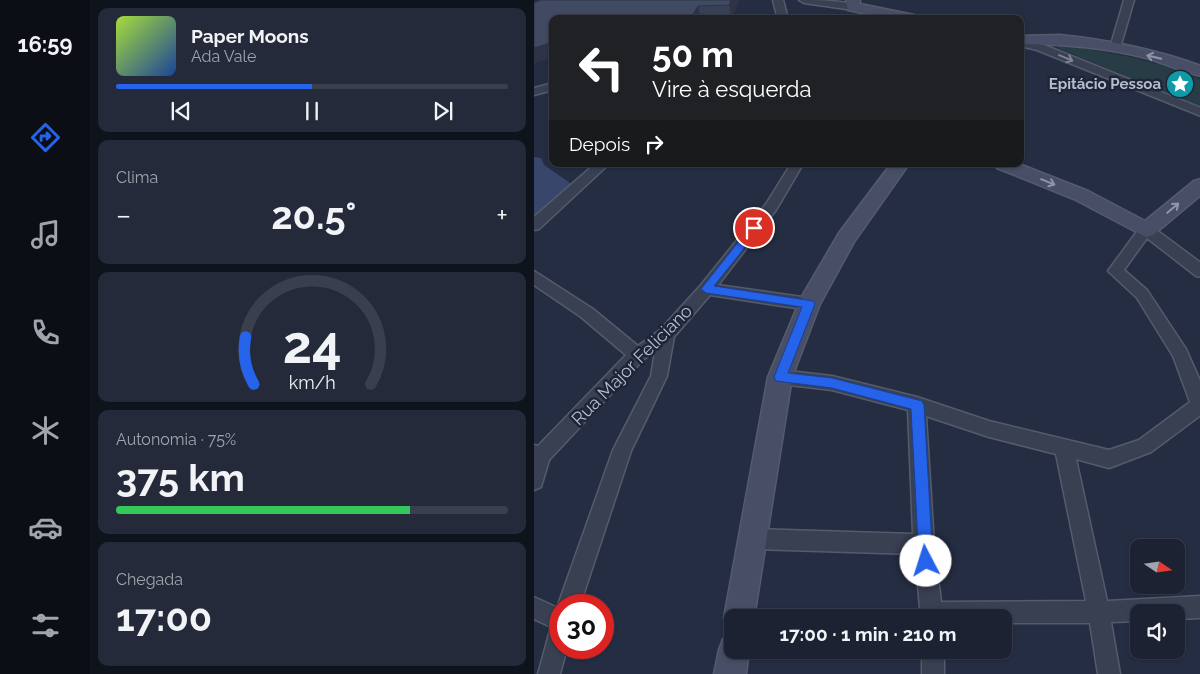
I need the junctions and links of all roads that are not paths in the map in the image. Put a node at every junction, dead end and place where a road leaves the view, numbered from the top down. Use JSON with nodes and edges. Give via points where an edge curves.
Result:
{"nodes":[{"id":1,"x":778,"y":0,"type":"edge"},
{"id":2,"x":804,"y":0,"type":"edge"},
{"id":3,"x":1126,"y":1,"type":"edge"},
{"id":4,"x":853,"y":4,"type":"edge"},
{"id":5,"x":782,"y":15,"type":"edge"},
{"id":6,"x":906,"y":15,"type":"edge"},
{"id":7,"x":1024,"y":41,"type":"edge"},
{"id":8,"x":1024,"y":42,"type":"edge"},
{"id":9,"x":1115,"y":48,"type":"junction"},
{"id":10,"x":1200,"y":72,"type":"edge"},
{"id":11,"x":549,"y":87,"type":"edge"},
{"id":12,"x":534,"y":92,"type":"edge"},
{"id":13,"x":549,"y":95,"type":"edge"},
{"id":14,"x":1200,"y":113,"type":"edge"},
{"id":15,"x":600,"y":167,"type":"edge"},
{"id":16,"x":795,"y":167,"type":"edge"},
{"id":17,"x":898,"y":167,"type":"edge"},
{"id":18,"x":1011,"y":167,"type":"edge"},
{"id":19,"x":1200,"y":185,"type":"edge"},
{"id":20,"x":534,"y":225,"type":"edge"},
{"id":21,"x":1146,"y":230,"type":"junction"},
{"id":22,"x":1200,"y":272,"type":"edge"},
{"id":23,"x":534,"y":277,"type":"edge"},
{"id":24,"x":706,"y":289,"type":"junction"},
{"id":25,"x":809,"y":304,"type":"junction"},
{"id":26,"x":666,"y":335,"type":"junction"},
{"id":27,"x":637,"y":355,"type":"junction"},
{"id":28,"x":780,"y":377,"type":"junction"},
{"id":29,"x":917,"y":405,"type":"junction"},
{"id":30,"x":1200,"y":405,"type":"edge"},
{"id":31,"x":1064,"y":447,"type":"junction"},
{"id":32,"x":536,"y":456,"type":"edge"},
{"id":33,"x":534,"y":481,"type":"edge"},
{"id":34,"x":753,"y":539,"type":"junction"},
{"id":35,"x":924,"y":544,"type":"junction"},
{"id":36,"x":573,"y":594,"type":"edge"},
{"id":37,"x":1200,"y":607,"type":"edge"},
{"id":38,"x":534,"y":608,"type":"edge"},
{"id":39,"x":741,"y":609,"type":"edge"},
{"id":40,"x":931,"y":609,"type":"edge"},
{"id":41,"x":1098,"y":612,"type":"junction"},
{"id":42,"x":1012,"y":614,"type":"edge"},
{"id":43,"x":549,"y":615,"type":"edge"},
{"id":44,"x":553,"y":659,"type":"edge"},
{"id":45,"x":732,"y":659,"type":"edge"},
{"id":46,"x":932,"y":659,"type":"edge"},
{"id":47,"x":549,"y":674,"type":"edge"},
{"id":48,"x":730,"y":674,"type":"edge"},
{"id":49,"x":933,"y":674,"type":"edge"},
{"id":50,"x":1109,"y":674,"type":"edge"}],
"edges":[{"from":1,"to":5,"type":"street"},
{"from":2,"to":4,"type":"street"},
{"from":3,"to":9,"type":"street"},
{"from":4,"to":6,"type":"main road","via":[[893,8]]},
{"from":7,"to":9,"type":"main road","via":[[1066,40]]},
{"from":8,"to":14,"type":"street","one_way":true},
{"from":10,"to":9,"type":"main road","one_way":true,"via":[[1167,60]]},
{"from":11,"to":12,"type":"street"},
{"from":12,"to":13,"type":"street"},
{"from":15,"to":20,"type":"street"},
{"from":16,"to":24,"type":"street","name":"Rua Major Feliciano","via":[[771,207]]},
{"from":17,"to":25,"type":"main road","via":[[846,238]]},
{"from":18,"to":21,"type":"main road","one_way":true,"via":[[1081,195]]},
{"from":21,"to":19,"type":"main road","one_way":true},
{"from":21,"to":22,"type":"street"},
{"from":21,"to":30,"type":"street","via":[[1115,271],[1142,294],[1180,354]]},
{"from":23,"to":27,"type":"street","via":[[587,313]]},
{"from":24,"to":25,"type":"street"},
{"from":24,"to":26,"type":"street","name":"Rua Major Feliciano"},
{"from":25,"to":28,"type":"main road"},
{"from":26,"to":27,"type":"street","name":"Rua Major Feliciano"},
{"from":26,"to":36,"type":"street","via":[[659,376],[622,450]]},
{"from":27,"to":32,"type":"street","name":"Rua Major Feliciano","via":[[593,404]]},
{"from":28,"to":29,"type":"street","via":[[832,383]]},
{"from":28,"to":34,"type":"main road"},
{"from":29,"to":31,"type":"street","via":[[989,429]]},
{"from":29,"to":35,"type":"street"},
{"from":30,"to":31,"type":"street","via":[[1145,446],[1110,459]]},
{"from":31,"to":41,"type":"street"},
{"from":32,"to":33,"type":"street"},
{"from":34,"to":35,"type":"street"},
{"from":34,"to":39,"type":"main road"},
{"from":35,"to":40,"type":"street"},
{"from":37,"to":41,"type":"street"},
{"from":38,"to":43,"type":"street"},
{"from":41,"to":42,"type":"street"},
{"from":41,"to":50,"type":"street"},
{"from":44,"to":47,"type":"street"},
{"from":45,"to":48,"type":"main road"},
{"from":46,"to":49,"type":"street"}]}
